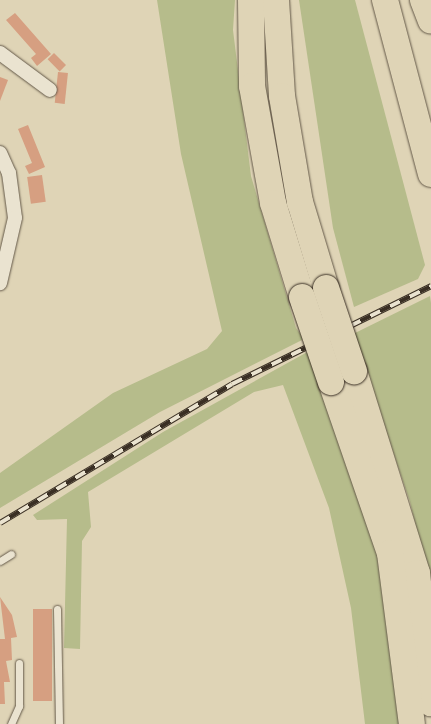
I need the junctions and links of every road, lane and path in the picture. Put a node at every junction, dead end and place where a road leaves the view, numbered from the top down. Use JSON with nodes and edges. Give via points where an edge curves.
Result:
{"nodes":[{"id":1,"x":251,"y":0,"type":"edge"},
{"id":2,"x":276,"y":0,"type":"edge"},
{"id":3,"x":385,"y":0,"type":"edge"},
{"id":4,"x":423,"y":0,"type":"edge"},
{"id":5,"x":431,"y":21,"type":"edge"},
{"id":6,"x":0,"y":53,"type":"edge"},
{"id":7,"x":50,"y":90,"type":"dead end"},
{"id":8,"x":0,"y":153,"type":"edge"},
{"id":9,"x":431,"y":174,"type":"edge"},
{"id":10,"x":3,"y":261,"type":"edge"},
{"id":11,"x":0,"y":283,"type":"edge"},
{"id":12,"x":314,"y":292,"type":"junction"},
{"id":13,"x":342,"y":376,"type":"junction"},
{"id":14,"x":11,"y":554,"type":"dead end"},
{"id":15,"x":0,"y":561,"type":"edge"},
{"id":16,"x":57,"y":609,"type":"dead end"},
{"id":17,"x":19,"y":663,"type":"dead end"},
{"id":18,"x":431,"y":703,"type":"edge"},
{"id":19,"x":11,"y":724,"type":"edge"},
{"id":20,"x":59,"y":724,"type":"edge"},
{"id":21,"x":412,"y":724,"type":"edge"}],
"edges":[{"from":1,"to":12,"type":"highway","via":[[252,86],[273,203]]},
{"from":2,"to":12,"type":"highway","via":[[282,96]]},
{"from":3,"to":9,"type":"highway"},
{"from":4,"to":5,"type":"highway"},
{"from":6,"to":7,"type":"street"},
{"from":8,"to":10,"type":"street","via":[[14,202]]},
{"from":10,"to":11,"type":"street"},
{"from":12,"to":13,"type":"highway","bridge":true},
{"from":13,"to":18,"type":"highway","via":[[417,573]]},
{"from":13,"to":21,"type":"highway","via":[[390,552]]},
{"from":14,"to":15,"type":"lane"},
{"from":16,"to":20,"type":"lane"},
{"from":17,"to":19,"type":"lane","via":[[20,706]]}]}
